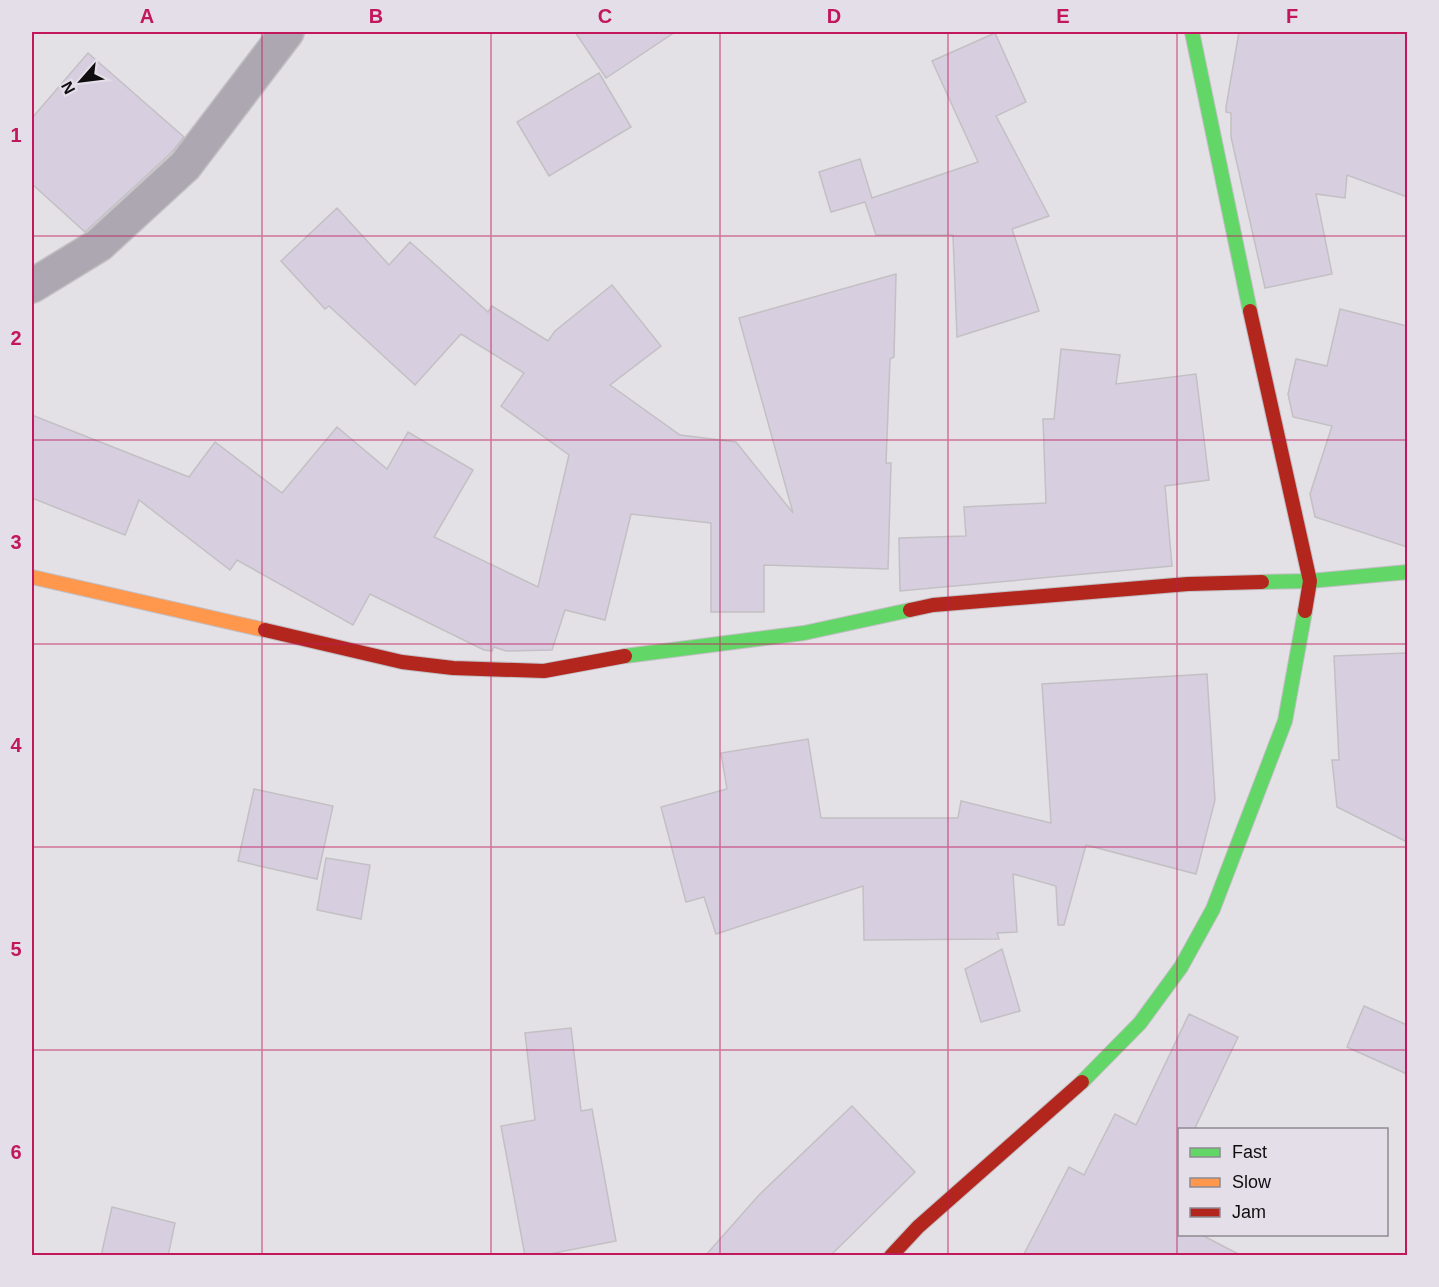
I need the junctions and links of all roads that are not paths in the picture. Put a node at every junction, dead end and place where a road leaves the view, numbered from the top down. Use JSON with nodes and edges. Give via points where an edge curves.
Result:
{"nodes":[{"id":1,"x":288,"y":32,"type":"edge"},
{"id":2,"x":1192,"y":32,"type":"edge"},
{"id":3,"x":32,"y":286,"type":"edge"},
{"id":4,"x":1407,"y":572,"type":"edge"},
{"id":5,"x":32,"y":577,"type":"edge"},
{"id":6,"x":1310,"y":581,"type":"junction"},
{"id":7,"x":891,"y":1256,"type":"edge"}],
"edges":[{"from":1,"to":3,"type":"street","via":[[185,165],[99,245]]},
{"from":2,"to":6,"type":"street"},
{"from":4,"to":6,"type":"street"},
{"from":5,"to":6,"type":"street","via":[[402,662],[544,671],[597,660],[804,633],[933,605],[1188,584]]},
{"from":6,"to":7,"type":"street","via":[[1285,721],[1213,909],[1181,967],[1140,1023],[1075,1089],[918,1227]]}]}
